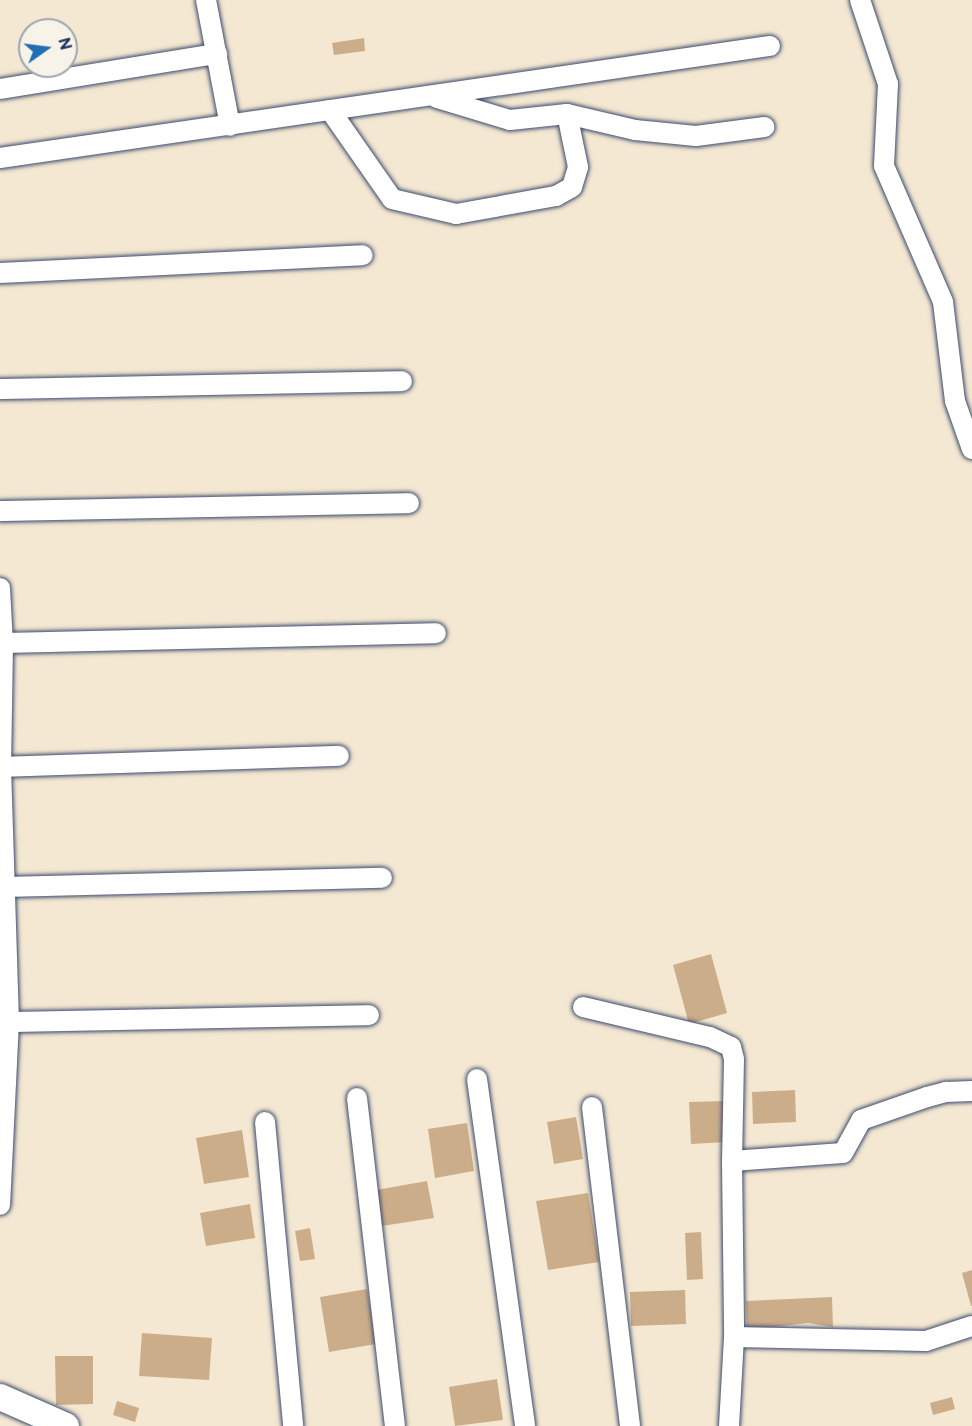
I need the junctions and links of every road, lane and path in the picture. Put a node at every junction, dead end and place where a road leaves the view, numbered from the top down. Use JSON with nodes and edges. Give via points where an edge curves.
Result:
{"nodes":[{"id":1,"x":206,"y":0,"type":"edge"},
{"id":2,"x":860,"y":0,"type":"edge"},
{"id":3,"x":770,"y":46,"type":"dead end"},
{"id":4,"x":217,"y":54,"type":"junction"},
{"id":5,"x":0,"y":89,"type":"edge"},
{"id":6,"x":431,"y":96,"type":"junction"},
{"id":7,"x":330,"y":110,"type":"junction"},
{"id":8,"x":567,"y":114,"type":"junction"},
{"id":9,"x":230,"y":126,"type":"junction"},
{"id":10,"x":764,"y":127,"type":"dead end"},
{"id":11,"x":0,"y":158,"type":"edge"},
{"id":12,"x":363,"y":255,"type":"dead end"},
{"id":13,"x":0,"y":273,"type":"edge"},
{"id":14,"x":402,"y":381,"type":"dead end"},
{"id":15,"x":0,"y":389,"type":"edge"},
{"id":16,"x":972,"y":448,"type":"edge"},
{"id":17,"x":409,"y":503,"type":"dead end"},
{"id":18,"x":0,"y":511,"type":"edge"},
{"id":19,"x":0,"y":588,"type":"edge"},
{"id":20,"x":436,"y":633,"type":"dead end"},
{"id":21,"x":3,"y":643,"type":"junction"},
{"id":22,"x":339,"y":756,"type":"dead end"},
{"id":23,"x":1,"y":766,"type":"edge"},
{"id":24,"x":1,"y":824,"type":"edge"},
{"id":25,"x":382,"y":878,"type":"dead end"},
{"id":26,"x":4,"y":887,"type":"junction"},
{"id":27,"x":583,"y":1007,"type":"dead end"},
{"id":28,"x":369,"y":1015,"type":"dead end"},
{"id":29,"x":9,"y":1022,"type":"junction"},
{"id":30,"x":4,"y":1059,"type":"edge"},
{"id":31,"x":477,"y":1079,"type":"dead end"},
{"id":32,"x":972,"y":1091,"type":"edge"},
{"id":33,"x":357,"y":1098,"type":"dead end"},
{"id":34,"x":592,"y":1107,"type":"dead end"},
{"id":35,"x":265,"y":1122,"type":"dead end"},
{"id":36,"x":732,"y":1161,"type":"junction"},
{"id":37,"x":1,"y":1178,"type":"edge"},
{"id":38,"x":0,"y":1205,"type":"edge"},
{"id":39,"x":972,"y":1326,"type":"edge"},
{"id":40,"x":734,"y":1337,"type":"junction"},
{"id":41,"x":0,"y":1397,"type":"edge"},
{"id":42,"x":66,"y":1426,"type":"edge"},
{"id":43,"x":293,"y":1426,"type":"edge"},
{"id":44,"x":395,"y":1426,"type":"edge"},
{"id":45,"x":525,"y":1426,"type":"edge"},
{"id":46,"x":630,"y":1426,"type":"edge"},
{"id":47,"x":729,"y":1426,"type":"edge"}],
"edges":[{"from":1,"to":4,"type":"street"},
{"from":2,"to":16,"type":"street","via":[[888,84],[884,166],[943,302],[955,401]]},
{"from":3,"to":6,"type":"street"},
{"from":4,"to":5,"type":"street"},
{"from":4,"to":9,"type":"street"},
{"from":6,"to":7,"type":"street"},
{"from":6,"to":8,"type":"street","via":[[510,120]]},
{"from":7,"to":8,"type":"street","via":[[392,199],[456,214],[556,196],[572,187],[578,167]]},
{"from":7,"to":9,"type":"street"},
{"from":8,"to":10,"type":"street","via":[[635,130],[696,136]]},
{"from":9,"to":11,"type":"street"},
{"from":12,"to":13,"type":"street"},
{"from":14,"to":15,"type":"street"},
{"from":17,"to":18,"type":"street"},
{"from":19,"to":21,"type":"street"},
{"from":20,"to":21,"type":"street"},
{"from":21,"to":23,"type":"street"},
{"from":22,"to":23,"type":"street"},
{"from":23,"to":24,"type":"street"},
{"from":24,"to":26,"type":"street"},
{"from":25,"to":26,"type":"street"},
{"from":26,"to":29,"type":"street"},
{"from":27,"to":36,"type":"street","via":[[710,1037],[731,1047]]},
{"from":28,"to":29,"type":"street"},
{"from":29,"to":30,"type":"street"},
{"from":30,"to":37,"type":"street"},
{"from":31,"to":45,"type":"street"},
{"from":32,"to":36,"type":"street","via":[[936,1094],[861,1120],[843,1153]]},
{"from":33,"to":44,"type":"street"},
{"from":34,"to":46,"type":"street"},
{"from":35,"to":43,"type":"street"},
{"from":36,"to":40,"type":"street"},
{"from":37,"to":38,"type":"street"},
{"from":39,"to":40,"type":"street","via":[[926,1341]]},
{"from":40,"to":47,"type":"street"},
{"from":41,"to":42,"type":"street"}]}
